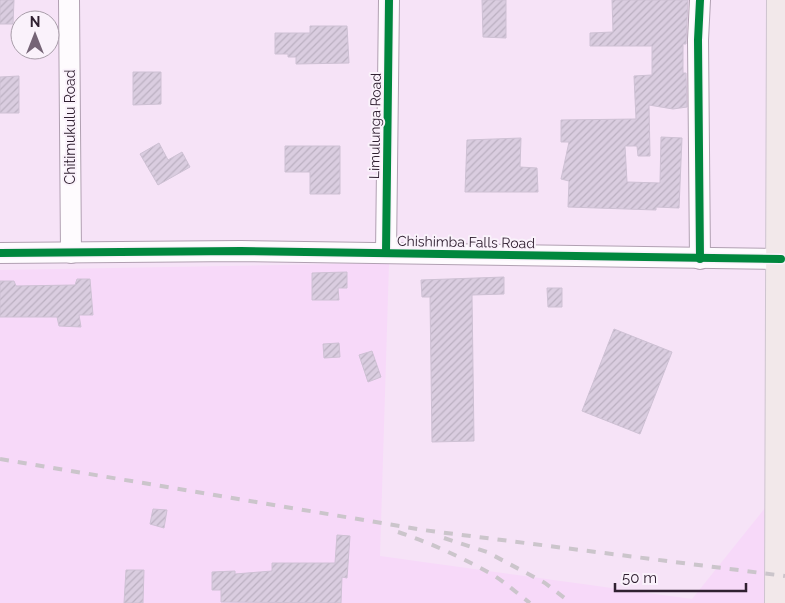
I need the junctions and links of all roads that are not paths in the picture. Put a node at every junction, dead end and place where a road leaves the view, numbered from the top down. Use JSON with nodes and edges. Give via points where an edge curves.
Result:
{"nodes":[{"id":1,"x":69,"y":0,"type":"edge"},
{"id":2,"x":389,"y":0,"type":"edge"},
{"id":3,"x":700,"y":0,"type":"edge"},
{"id":4,"x":781,"y":0,"type":"edge"},
{"id":5,"x":0,"y":253,"type":"edge"},
{"id":6,"x":71,"y":253,"type":"junction"},
{"id":7,"x":386,"y":253,"type":"junction"},
{"id":8,"x":700,"y":259,"type":"junction"},
{"id":9,"x":781,"y":259,"type":"junction"},
{"id":10,"x":778,"y":603,"type":"edge"}],
"edges":[{"from":1,"to":6,"type":"street","name":"Chitimukulu Road"},
{"from":2,"to":7,"type":"street","name":"Limulunga Road"},
{"from":3,"to":8,"type":"street"},
{"from":4,"to":9,"type":"highway"},
{"from":5,"to":6,"type":"street","name":"Chishimba Falls Road"},
{"from":6,"to":7,"type":"street","name":"Chishimba Falls Road"},
{"from":7,"to":8,"type":"street","name":"Chishimba Falls Road"},
{"from":8,"to":9,"type":"street","name":"Chishimba Falls Road"},
{"from":9,"to":10,"type":"highway"}]}
